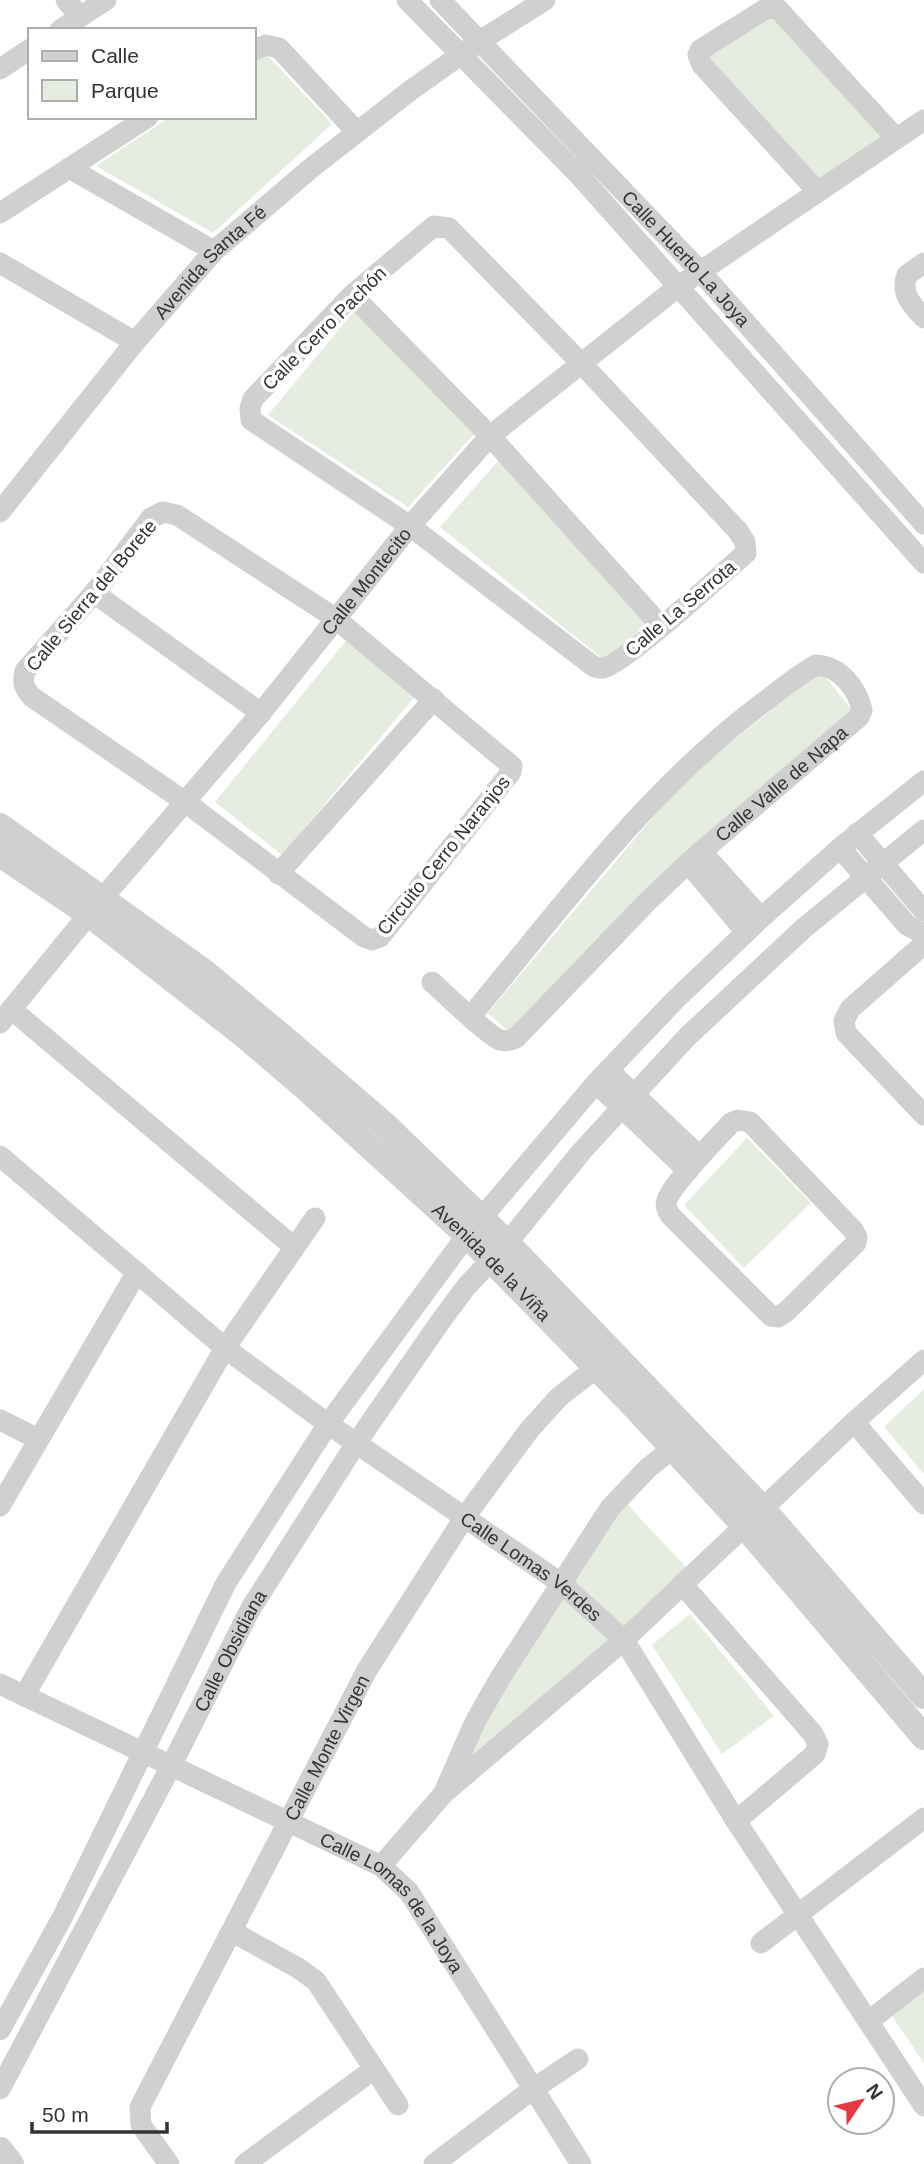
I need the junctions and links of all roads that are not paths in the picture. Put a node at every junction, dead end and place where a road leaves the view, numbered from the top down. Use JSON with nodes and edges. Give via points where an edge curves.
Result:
{"nodes":[{"id":1,"x":66,"y":0,"type":"edge"},
{"id":2,"x":106,"y":0,"type":"edge"},
{"id":3,"x":407,"y":0,"type":"edge"},
{"id":4,"x":440,"y":0,"type":"edge"},
{"id":5,"x":545,"y":0,"type":"edge"},
{"id":6,"x":80,"y":17,"type":"junction"},
{"id":7,"x":63,"y":28,"type":"edge"},
{"id":8,"x":480,"y":41,"type":"junction"},
{"id":9,"x":256,"y":49,"type":"edge"},
{"id":10,"x":28,"y":50,"type":"edge"},
{"id":11,"x":461,"y":54,"type":"junction"},
{"id":12,"x":0,"y":69,"type":"edge"},
{"id":13,"x":145,"y":119,"type":"edge"},
{"id":14,"x":924,"y":120,"type":"edge"},
{"id":15,"x":356,"y":131,"type":"junction"},
{"id":16,"x":896,"y":138,"type":"junction"},
{"id":17,"x":69,"y":167,"type":"junction"},
{"id":18,"x":817,"y":191,"type":"junction"},
{"id":19,"x":0,"y":213,"type":"edge"},
{"id":20,"x":214,"y":251,"type":"junction"},
{"id":21,"x":0,"y":263,"type":"edge"},
{"id":22,"x":924,"y":263,"type":"edge"},
{"id":23,"x":700,"y":271,"type":"junction"},
{"id":24,"x":679,"y":286,"type":"junction"},
{"id":25,"x":352,"y":295,"type":"junction"},
{"id":26,"x":924,"y":318,"type":"edge"},
{"id":27,"x":135,"y":342,"type":"junction"},
{"id":28,"x":581,"y":363,"type":"junction"},
{"id":29,"x":490,"y":436,"type":"junction"},
{"id":30,"x":0,"y":512,"type":"edge"},
{"id":31,"x":924,"y":524,"type":"edge"},
{"id":32,"x":410,"y":526,"type":"junction"},
{"id":33,"x":924,"y":563,"type":"edge"},
{"id":34,"x":94,"y":593,"type":"junction"},
{"id":35,"x":335,"y":618,"type":"junction"},
{"id":36,"x":661,"y":626,"type":"junction"},
{"id":37,"x":434,"y":699,"type":"junction"},
{"id":38,"x":261,"y":713,"type":"junction"},
{"id":39,"x":924,"y":780,"type":"edge"},
{"id":40,"x":184,"y":802,"type":"junction"},
{"id":41,"x":0,"y":826,"type":"edge"},
{"id":42,"x":924,"y":830,"type":"edge"},
{"id":43,"x":858,"y":833,"type":"junction"},
{"id":44,"x":840,"y":848,"type":"junction"},
{"id":45,"x":0,"y":854,"type":"edge"},
{"id":46,"x":695,"y":857,"type":"junction"},
{"id":47,"x":883,"y":862,"type":"junction"},
{"id":48,"x":278,"y":874,"type":"junction"},
{"id":49,"x":865,"y":876,"type":"junction"},
{"id":50,"x":96,"y":906,"type":"junction"},
{"id":51,"x":924,"y":911,"type":"edge"},
{"id":52,"x":753,"y":925,"type":"junction"},
{"id":53,"x":924,"y":934,"type":"edge"},
{"id":54,"x":924,"y":944,"type":"edge"},
{"id":55,"x":432,"y":982,"type":"dead end"},
{"id":56,"x":6,"y":1016,"type":"edge"},
{"id":57,"x":471,"y":1016,"type":"junction"},
{"id":58,"x":602,"y":1077,"type":"junction"},
{"id":59,"x":627,"y":1100,"type":"junction"},
{"id":60,"x":924,"y":1115,"type":"edge"},
{"id":61,"x":0,"y":1156,"type":"edge"},
{"id":62,"x":694,"y":1164,"type":"junction"},
{"id":63,"x":315,"y":1218,"type":"dead end"},
{"id":64,"x":474,"y":1227,"type":"junction"},
{"id":65,"x":294,"y":1247,"type":"junction"},
{"id":66,"x":499,"y":1250,"type":"junction"},
{"id":67,"x":137,"y":1272,"type":"junction"},
{"id":68,"x":225,"y":1348,"type":"junction"},
{"id":69,"x":924,"y":1360,"type":"edge"},
{"id":70,"x":596,"y":1368,"type":"junction"},
{"id":71,"x":0,"y":1420,"type":"edge"},
{"id":72,"x":854,"y":1422,"type":"junction"},
{"id":73,"x":328,"y":1424,"type":"junction"},
{"id":74,"x":38,"y":1439,"type":"junction"},
{"id":75,"x":357,"y":1442,"type":"junction"},
{"id":76,"x":672,"y":1449,"type":"junction"},
{"id":77,"x":924,"y":1504,"type":"edge"},
{"id":78,"x":0,"y":1506,"type":"edge"},
{"id":79,"x":464,"y":1517,"type":"junction"},
{"id":80,"x":753,"y":1517,"type":"junction"},
{"id":81,"x":562,"y":1584,"type":"junction"},
{"id":82,"x":682,"y":1584,"type":"junction"},
{"id":83,"x":624,"y":1640,"type":"junction"},
{"id":84,"x":0,"y":1684,"type":"edge"},
{"id":85,"x":24,"y":1696,"type":"junction"},
{"id":86,"x":924,"y":1696,"type":"edge"},
{"id":87,"x":924,"y":1737,"type":"edge"},
{"id":88,"x":142,"y":1752,"type":"junction"},
{"id":89,"x":171,"y":1766,"type":"junction"},
{"id":90,"x":444,"y":1793,"type":"junction"},
{"id":91,"x":924,"y":1818,"type":"edge"},
{"id":92,"x":736,"y":1821,"type":"junction"},
{"id":93,"x":288,"y":1823,"type":"junction"},
{"id":94,"x":381,"y":1866,"type":"junction"},
{"id":95,"x":799,"y":1914,"type":"junction"},
{"id":96,"x":233,"y":1932,"type":"junction"},
{"id":97,"x":761,"y":1943,"type":"dead end"},
{"id":98,"x":924,"y":1978,"type":"edge"},
{"id":99,"x":869,"y":2021,"type":"junction"},
{"id":100,"x":0,"y":2030,"type":"edge"},
{"id":101,"x":578,"y":2059,"type":"dead end"},
{"id":102,"x":374,"y":2069,"type":"junction"},
{"id":103,"x":0,"y":2089,"type":"edge"},
{"id":104,"x":533,"y":2089,"type":"junction"},
{"id":105,"x":398,"y":2105,"type":"dead end"},
{"id":106,"x":924,"y":2106,"type":"edge"},
{"id":107,"x":0,"y":2150,"type":"edge"},
{"id":108,"x":11,"y":2164,"type":"edge"},
{"id":109,"x":169,"y":2164,"type":"edge"},
{"id":110,"x":245,"y":2164,"type":"edge"},
{"id":111,"x":434,"y":2164,"type":"edge"},
{"id":112,"x":581,"y":2164,"type":"edge"}],
"edges":[{"from":1,"to":6,"type":"street"},
{"from":2,"to":6,"type":"street"},
{"from":3,"to":11,"type":"street","name":"Calle Huerto La Joya"},
{"from":4,"to":8,"type":"street","name":"Calle Huerto La Joya"},
{"from":5,"to":8,"type":"street","name":"Avenida Santa Fé"},
{"from":6,"to":7,"type":"street"},
{"from":8,"to":11,"type":"street","name":"Avenida Santa Fé"},
{"from":8,"to":23,"type":"street","name":"Calle Huerto La Joya"},
{"from":9,"to":15,"type":"street","via":[[279,47]]},
{"from":10,"to":12,"type":"street"},
{"from":11,"to":15,"type":"street","name":"Avenida Santa Fé"},
{"from":11,"to":24,"type":"street","name":"Calle Huerto La Joya"},
{"from":13,"to":17,"type":"street"},
{"from":14,"to":16,"type":"street","name":"Calle Montecito"},
{"from":15,"to":20,"type":"street","name":"Avenida Santa Fé"},
{"from":16,"to":18,"type":"street","name":"Calle Montecito"},
{"from":16,"to":18,"type":"street","via":[[778,9],[767,8],[700,50],[702,65]]},
{"from":17,"to":19,"type":"street"},
{"from":17,"to":20,"type":"street"},
{"from":18,"to":23,"type":"street","name":"Calle Montecito"},
{"from":20,"to":27,"type":"street","name":"Avenida Santa Fé"},
{"from":21,"to":27,"type":"street"},
{"from":22,"to":26,"type":"street","via":[[907,275],[904,287]]},
{"from":23,"to":24,"type":"street","name":"Calle Montecito"},
{"from":23,"to":31,"type":"street","name":"Calle Huerto La Joya"},
{"from":24,"to":28,"type":"street","name":"Calle Montecito"},
{"from":24,"to":33,"type":"street","name":"Calle Huerto La Joya"},
{"from":25,"to":28,"type":"street","name":"Calle Cerro Pachón","via":[[434,226],[449,228]]},
{"from":25,"to":29,"type":"street"},
{"from":25,"to":32,"type":"street","name":"Calle Cerro Pachón","via":[[253,399],[251,420]]},
{"from":27,"to":30,"type":"street","name":"Avenida Santa Fé"},
{"from":28,"to":29,"type":"street","name":"Calle Montecito"},
{"from":28,"to":36,"type":"street","name":"Calle La Serrota","via":[[745,542],[746,553]]},
{"from":29,"to":32,"type":"street","name":"Calle Montecito"},
{"from":29,"to":36,"type":"street"},
{"from":32,"to":35,"type":"street","name":"Calle Montecito"},
{"from":32,"to":36,"type":"street","name":"Calle La Serrota","via":[[593,666],[603,669],[612,665]]},
{"from":34,"to":35,"type":"street","name":"Calle Sierra del Borete","via":[[151,518],[163,512],[177,514]]},
{"from":34,"to":38,"type":"street"},
{"from":34,"to":40,"type":"street","name":"Calle Sierra del Borete","via":[[25,671],[25,689]]},
{"from":35,"to":37,"type":"street","name":"Circuito Cerro Naranjos"},
{"from":35,"to":38,"type":"street","name":"Calle Montecito"},
{"from":37,"to":48,"type":"street"},
{"from":37,"to":48,"type":"street","name":"Circuito Cerro Naranjos","via":[[506,759],[511,772],[380,937],[364,937]]},
{"from":38,"to":40,"type":"street","name":"Calle Montecito"},
{"from":39,"to":43,"type":"street","name":"Calle Obsidiana"},
{"from":40,"to":48,"type":"street","name":"Circuito Cerro Naranjos"},
{"from":40,"to":50,"type":"street","name":"Calle Montecito"},
{"from":41,"to":50,"type":"street","name":"Avenida de la Viña"},
{"from":42,"to":47,"type":"street","name":"Calle Obsidiana"},
{"from":43,"to":44,"type":"street","name":"Calle Obsidiana"},
{"from":43,"to":47,"type":"street"},
{"from":44,"to":49,"type":"street"},
{"from":44,"to":52,"type":"street","name":"Calle Obsidiana"},
{"from":45,"to":50,"type":"street","name":"Avenida de la Viña"},
{"from":46,"to":52,"type":"street"},
{"from":46,"to":57,"type":"street","name":"Calle Valle de Napa","via":[[516,1038],[501,1040]]},
{"from":46,"to":57,"type":"street","name":"Calle Valle de Napa","via":[[859,717],[860,699],[845,678],[816,665],[692,760],[635,820]]},
{"from":47,"to":49,"type":"street","name":"Calle Obsidiana"},
{"from":47,"to":51,"type":"street"},
{"from":49,"to":53,"type":"street","via":[[907,925]]},
{"from":49,"to":59,"type":"street","name":"Calle Obsidiana","via":[[746,981]]},
{"from":50,"to":56,"type":"street","name":"Calle Montecito"},
{"from":50,"to":64,"type":"street","name":"Avenida de la Viña"},
{"from":52,"to":58,"type":"street","name":"Calle Obsidiana"},
{"from":54,"to":60,"type":"street","via":[[850,1009],[844,1021],[846,1033]]},
{"from":55,"to":57,"type":"street","name":"Calle Valle de Napa"},
{"from":56,"to":65,"type":"street"},
{"from":58,"to":59,"type":"street"},
{"from":58,"to":64,"type":"street","name":"Calle Obsidiana"},
{"from":59,"to":62,"type":"street"},
{"from":59,"to":66,"type":"street","name":"Calle Obsidiana"},
{"from":61,"to":67,"type":"street","name":"Calle Lomas Verdes"},
{"from":62,"to":62,"type":"street","via":[[667,1197],[670,1215],[771,1317],[787,1311],[856,1243],[853,1230],[750,1122],[730,1124]]},
{"from":63,"to":65,"type":"street"},
{"from":64,"to":66,"type":"street","name":"Avenida de la Viña"},
{"from":64,"to":73,"type":"street","name":"Calle Obsidiana"},
{"from":65,"to":68,"type":"street"},
{"from":66,"to":70,"type":"street","name":"Avenida de la Viña"},
{"from":66,"to":75,"type":"street","name":"Calle Obsidiana","via":[[440,1322]]},
{"from":66,"to":80,"type":"street","name":"Avenida de la Viña"},
{"from":67,"to":68,"type":"street","name":"Calle Lomas Verdes"},
{"from":67,"to":74,"type":"street"},
{"from":68,"to":73,"type":"street","name":"Calle Lomas Verdes"},
{"from":68,"to":85,"type":"street"},
{"from":69,"to":72,"type":"street"},
{"from":70,"to":76,"type":"street","name":"Avenida de la Viña"},
{"from":70,"to":79,"type":"street","name":"Calle Monte Virgen","via":[[559,1397],[530,1429]]},
{"from":71,"to":74,"type":"street"},
{"from":72,"to":77,"type":"street"},
{"from":72,"to":80,"type":"street"},
{"from":73,"to":75,"type":"street","name":"Calle Lomas Verdes"},
{"from":73,"to":88,"type":"street","name":"Calle Obsidiana","via":[[226,1583]]},
{"from":74,"to":78,"type":"street"},
{"from":75,"to":79,"type":"street","name":"Calle Lomas Verdes"},
{"from":75,"to":89,"type":"street","name":"Calle Obsidiana","via":[[251,1608]]},
{"from":76,"to":80,"type":"street","name":"Avenida de la Viña"},
{"from":76,"to":81,"type":"street","via":[[610,1508]]},
{"from":79,"to":81,"type":"street","name":"Calle Lomas Verdes"},
{"from":79,"to":93,"type":"street","name":"Calle Monte Virgen","via":[[367,1670]]},
{"from":80,"to":82,"type":"street"},
{"from":80,"to":86,"type":"street","name":"Avenida de la Viña"},
{"from":80,"to":87,"type":"street","name":"Avenida de la Viña"},
{"from":81,"to":83,"type":"street","name":"Calle Lomas Verdes"},
{"from":81,"to":90,"type":"street","via":[[481,1711]]},
{"from":82,"to":83,"type":"street"},
{"from":82,"to":92,"type":"street","via":[[818,1744],[815,1754]]},
{"from":83,"to":90,"type":"street"},
{"from":83,"to":92,"type":"street","name":"Calle Lomas Verdes"},
{"from":84,"to":85,"type":"street","name":"Calle Lomas de la Joya"},
{"from":85,"to":88,"type":"street","name":"Calle Lomas de la Joya"},
{"from":88,"to":89,"type":"street","name":"Calle Lomas de la Joya"},
{"from":88,"to":100,"type":"street","name":"Calle Obsidiana","via":[[62,1918]]},
{"from":89,"to":93,"type":"street","name":"Calle Lomas de la Joya"},
{"from":89,"to":103,"type":"street","name":"Calle Obsidiana"},
{"from":90,"to":94,"type":"street"},
{"from":91,"to":95,"type":"street"},
{"from":92,"to":95,"type":"street","name":"Calle Lomas Verdes"},
{"from":93,"to":94,"type":"street","name":"Calle Lomas de la Joya"},
{"from":93,"to":96,"type":"street","name":"Calle Monte Virgen"},
{"from":94,"to":104,"type":"street","name":"Calle Lomas de la Joya","via":[[409,1892]]},
{"from":95,"to":97,"type":"street"},
{"from":95,"to":99,"type":"street","name":"Calle Lomas Verdes"},
{"from":96,"to":102,"type":"street","via":[[316,1981]]},
{"from":96,"to":109,"type":"street","name":"Calle Monte Virgen","via":[[140,2107],[141,2125]]},
{"from":98,"to":99,"type":"street"},
{"from":99,"to":106,"type":"street","name":"Calle Lomas Verdes"},
{"from":101,"to":104,"type":"street"},
{"from":102,"to":105,"type":"street"},
{"from":102,"to":110,"type":"street"},
{"from":104,"to":111,"type":"street"},
{"from":104,"to":112,"type":"street","name":"Calle Lomas de la Joya"},
{"from":107,"to":108,"type":"street"}]}
